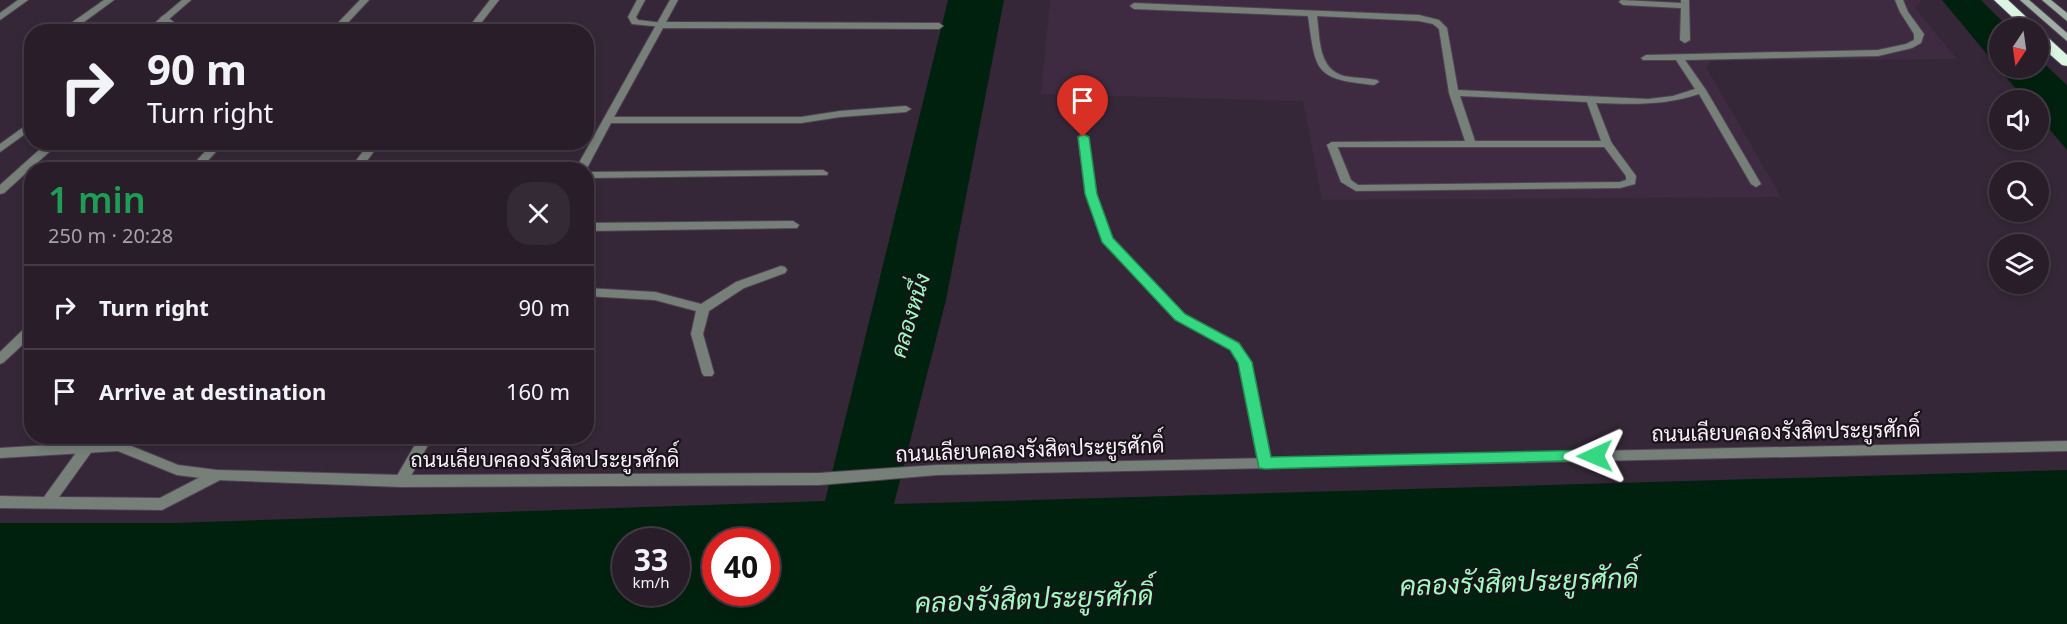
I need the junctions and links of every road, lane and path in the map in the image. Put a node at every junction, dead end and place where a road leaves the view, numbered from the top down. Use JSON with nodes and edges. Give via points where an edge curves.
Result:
{"nodes":[{"id":1,"x":24,"y":0,"type":"edge"},
{"id":2,"x":110,"y":0,"type":"edge"},
{"id":3,"x":187,"y":0,"type":"edge"},
{"id":4,"x":365,"y":0,"type":"edge"},
{"id":5,"x":495,"y":0,"type":"edge"},
{"id":6,"x":641,"y":0,"type":"edge"},
{"id":7,"x":674,"y":0,"type":"edge"},
{"id":8,"x":1899,"y":0,"type":"edge"},
{"id":9,"x":2000,"y":0,"type":"edge"},
{"id":10,"x":2024,"y":0,"type":"edge"},
{"id":11,"x":2046,"y":0,"type":"edge"},
{"id":12,"x":1623,"y":2,"type":"dead end"},
{"id":13,"x":1685,"y":3,"type":"edge"},
{"id":14,"x":1215,"y":4,"type":"edge"},
{"id":15,"x":1134,"y":6,"type":"dead end"},
{"id":16,"x":1312,"y":12,"type":"junction"},
{"id":17,"x":0,"y":17,"type":"edge"},
{"id":18,"x":164,"y":18,"type":"junction"},
{"id":19,"x":2020,"y":18,"type":"edge"},
{"id":20,"x":2067,"y":18,"type":"edge"},
{"id":21,"x":76,"y":24,"type":"edge"},
{"id":22,"x":157,"y":24,"type":"edge"},
{"id":23,"x":171,"y":24,"type":"edge"},
{"id":24,"x":341,"y":24,"type":"edge"},
{"id":25,"x":476,"y":24,"type":"edge"},
{"id":26,"x":660,"y":25,"type":"junction"},
{"id":27,"x":939,"y":26,"type":"dead end"},
{"id":28,"x":2067,"y":38,"type":"edge"},
{"id":29,"x":1685,"y":40,"type":"dead end"},
{"id":30,"x":2049,"y":46,"type":"edge"},
{"id":31,"x":1646,"y":58,"type":"dead end"},
{"id":32,"x":1678,"y":58,"type":"junction"},
{"id":33,"x":2067,"y":62,"type":"edge"},
{"id":34,"x":1374,"y":82,"type":"dead end"},
{"id":35,"x":1701,"y":90,"type":"junction"},
{"id":36,"x":1454,"y":93,"type":"junction"},
{"id":37,"x":1591,"y":101,"type":"junction"},
{"id":38,"x":906,"y":109,"type":"dead end"},
{"id":39,"x":608,"y":120,"type":"junction"},
{"id":40,"x":24,"y":130,"type":"edge"},
{"id":41,"x":1083,"y":137,"type":"dead end"},
{"id":42,"x":1471,"y":144,"type":"junction"},
{"id":43,"x":1607,"y":144,"type":"junction"},
{"id":44,"x":594,"y":145,"type":"edge"},
{"id":45,"x":0,"y":149,"type":"edge"},
{"id":46,"x":46,"y":150,"type":"edge"},
{"id":47,"x":212,"y":150,"type":"edge"},
{"id":48,"x":370,"y":150,"type":"edge"},
{"id":49,"x":33,"y":162,"type":"edge"},
{"id":50,"x":201,"y":162,"type":"edge"},
{"id":51,"x":360,"y":162,"type":"edge"},
{"id":52,"x":24,"y":170,"type":"edge"},
{"id":53,"x":823,"y":173,"type":"dead end"},
{"id":54,"x":594,"y":175,"type":"edge"},
{"id":55,"x":1756,"y":183,"type":"dead end"},
{"id":56,"x":0,"y":191,"type":"edge"},
{"id":57,"x":793,"y":225,"type":"dead end"},
{"id":58,"x":594,"y":227,"type":"edge"},
{"id":59,"x":781,"y":270,"type":"dead end"},
{"id":60,"x":594,"y":292,"type":"edge"},
{"id":61,"x":703,"y":309,"type":"junction"},
{"id":62,"x":24,"y":336,"type":"edge"},
{"id":63,"x":0,"y":360,"type":"edge"},
{"id":64,"x":708,"y":373,"type":"dead end"},
{"id":65,"x":106,"y":444,"type":"edge"},
{"id":66,"x":129,"y":444,"type":"edge"},
{"id":67,"x":422,"y":444,"type":"edge"},
{"id":68,"x":2067,"y":446,"type":"edge"},
{"id":69,"x":88,"y":447,"type":"junction"},
{"id":70,"x":0,"y":453,"type":"edge"},
{"id":71,"x":1265,"y":463,"type":"junction"},
{"id":72,"x":216,"y":475,"type":"junction"},
{"id":73,"x":401,"y":481,"type":"junction"},
{"id":74,"x":0,"y":502,"type":"edge"},
{"id":75,"x":48,"y":502,"type":"junction"}],
"edges":[{"from":1,"to":17,"type":"street"},
{"from":2,"to":21,"type":"street"},
{"from":3,"to":18,"type":"street"},
{"from":4,"to":24,"type":"street"},
{"from":5,"to":25,"type":"street"},
{"from":6,"to":26,"type":"street","via":[[632,17],[635,22]]},
{"from":7,"to":26,"type":"street"},
{"from":8,"to":32,"type":"street","via":[[1919,34],[1918,41],[1895,50]]},
{"from":9,"to":19,"type":"highway"},
{"from":10,"to":28,"type":"main road"},
{"from":11,"to":20,"type":"main road"},
{"from":12,"to":13,"type":"street"},
{"from":13,"to":29,"type":"street"},
{"from":14,"to":15,"type":"street"},
{"from":14,"to":16,"type":"street"},
{"from":16,"to":34,"type":"street","via":[[1320,65],[1342,80]]},
{"from":16,"to":36,"type":"street","via":[[1436,22],[1446,38]]},
{"from":18,"to":22,"type":"street"},
{"from":18,"to":23,"type":"street"},
{"from":26,"to":27,"type":"street"},
{"from":26,"to":39,"type":"street"},
{"from":30,"to":33,"type":"highway"},
{"from":31,"to":32,"type":"street"},
{"from":32,"to":35,"type":"street"},
{"from":35,"to":37,"type":"street","via":[[1648,102]]},
{"from":35,"to":55,"type":"street"},
{"from":36,"to":37,"type":"street"},
{"from":36,"to":42,"type":"street"},
{"from":37,"to":43,"type":"street"},
{"from":38,"to":39,"type":"street","via":[[801,120]]},
{"from":39,"to":44,"type":"street"},
{"from":40,"to":45,"type":"street"},
{"from":41,"to":71,"type":"street","via":[[1091,194],[1107,239],[1180,317],[1234,346],[1245,362]]},
{"from":42,"to":43,"type":"street"},
{"from":42,"to":43,"type":"street","via":[[1332,145],[1346,182],[1356,188],[1631,182],[1631,176]]},
{"from":46,"to":49,"type":"street"},
{"from":47,"to":50,"type":"street"},
{"from":48,"to":51,"type":"street"},
{"from":52,"to":56,"type":"street"},
{"from":53,"to":54,"type":"street"},
{"from":57,"to":58,"type":"street"},
{"from":59,"to":61,"type":"street","via":[[750,278]]},
{"from":60,"to":61,"type":"street","via":[[656,296]]},
{"from":61,"to":64,"type":"street","via":[[697,334]]},
{"from":62,"to":63,"type":"street"},
{"from":65,"to":69,"type":"street","name":"ถนนเลียบคลองรังสิตประยูรศักดิ์"},
{"from":66,"to":72,"type":"street","name":"ถนนเลียบคลองรังสิตประยูรศักดิ์","via":[[177,470]]},
{"from":67,"to":73,"type":"street"},
{"from":68,"to":71,"type":"street","name":"ถนนเลียบคลองรังสิตประยูรศักดิ์"},
{"from":69,"to":70,"type":"street","name":"ถนนเลียบคลองรังสิตประยูรศักดิ์"},
{"from":69,"to":75,"type":"street"},
{"from":71,"to":73,"type":"street","name":"ถนนเลียบคลองรังสิตประยูรศักดิ์","via":[[937,470],[819,479]]},
{"from":72,"to":73,"type":"street","name":"ถนนเลียบคลองรังสิตประยูรศักดิ์"},
{"from":72,"to":75,"type":"street","via":[[162,504]]},
{"from":74,"to":75,"type":"street"}]}
